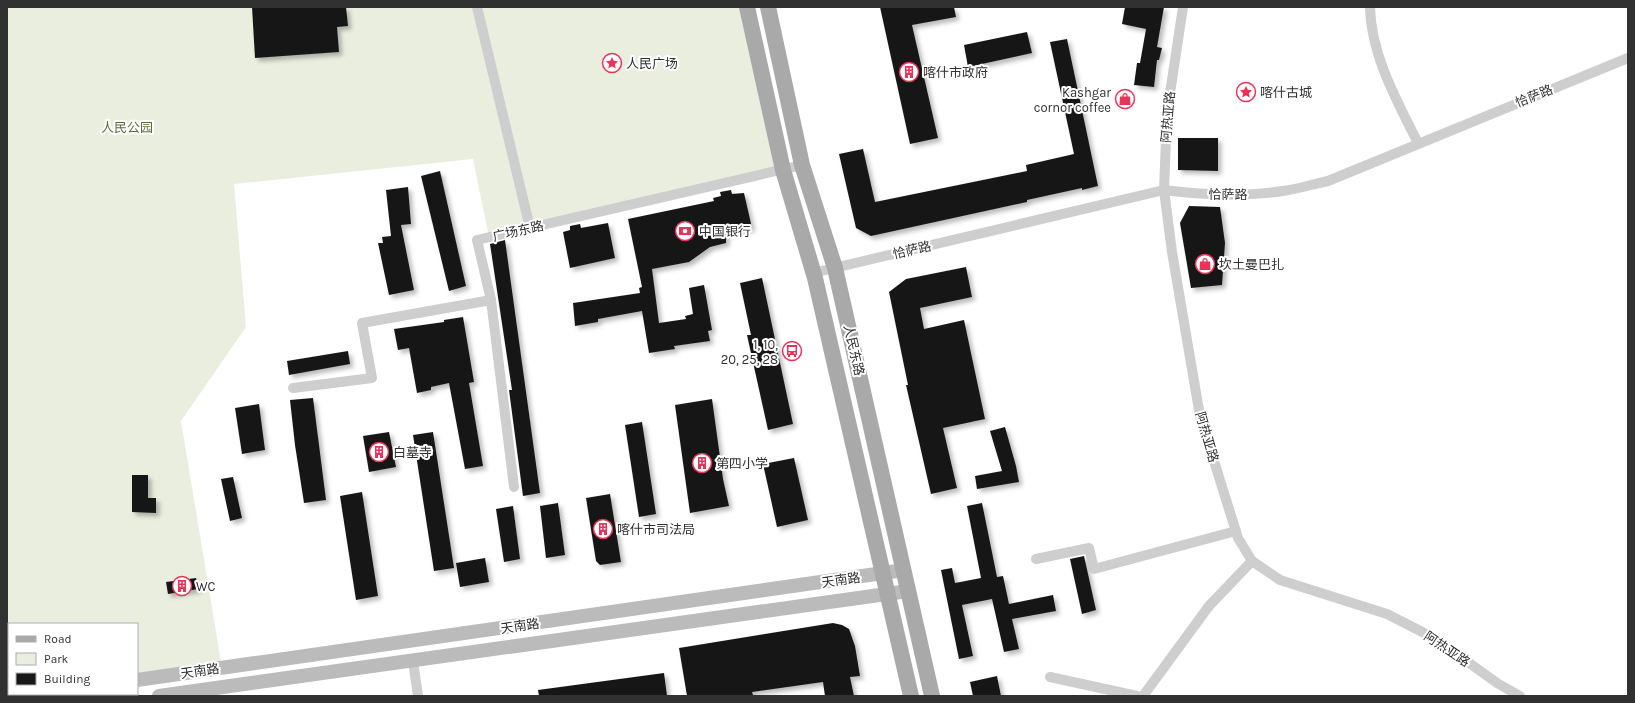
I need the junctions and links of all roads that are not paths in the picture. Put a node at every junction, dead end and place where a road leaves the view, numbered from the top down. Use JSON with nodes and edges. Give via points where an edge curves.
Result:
{"nodes":[{"id":1,"x":477,"y":7,"type":"edge"},
{"id":2,"x":747,"y":7,"type":"edge"},
{"id":3,"x":768,"y":7,"type":"edge"},
{"id":4,"x":1183,"y":7,"type":"edge"},
{"id":5,"x":1370,"y":7,"type":"edge"},
{"id":6,"x":1628,"y":58,"type":"edge"},
{"id":7,"x":1418,"y":143,"type":"junction"},
{"id":8,"x":802,"y":166,"type":"junction"},
{"id":9,"x":783,"y":170,"type":"junction"},
{"id":10,"x":1164,"y":190,"type":"junction"},
{"id":11,"x":530,"y":228,"type":"junction"},
{"id":12,"x":835,"y":268,"type":"junction"},
{"id":13,"x":813,"y":273,"type":"junction"},
{"id":14,"x":491,"y":300,"type":"junction"},
{"id":15,"x":293,"y":388,"type":"dead end"},
{"id":16,"x":514,"y":487,"type":"dead end"},
{"id":17,"x":1236,"y":531,"type":"junction"},
{"id":18,"x":1036,"y":559,"type":"dead end"},
{"id":19,"x":1252,"y":561,"type":"junction"},
{"id":20,"x":904,"y":570,"type":"junction"},
{"id":21,"x":883,"y":574,"type":"junction"},
{"id":22,"x":908,"y":591,"type":"junction"},
{"id":23,"x":888,"y":595,"type":"junction"},
{"id":24,"x":414,"y":661,"type":"junction"},
{"id":25,"x":1050,"y":677,"type":"dead end"},
{"id":26,"x":138,"y":680,"type":"edge"},
{"id":27,"x":159,"y":696,"type":"edge"},
{"id":28,"x":418,"y":696,"type":"edge"},
{"id":29,"x":911,"y":696,"type":"edge"},
{"id":30,"x":932,"y":696,"type":"edge"},
{"id":31,"x":1137,"y":696,"type":"edge"},
{"id":32,"x":1143,"y":696,"type":"edge"},
{"id":33,"x":1520,"y":696,"type":"edge"}],
"edges":[{"from":1,"to":11,"type":"street"},
{"from":2,"to":9,"type":"main road","name":"人民东路"},
{"from":3,"to":8,"type":"main road","name":"人民东路"},
{"from":4,"to":10,"type":"street","name":"阿热亚路","via":[[1166,114]]},
{"from":5,"to":7,"type":"street","via":[[1374,39],[1381,61]]},
{"from":6,"to":7,"type":"street","name":"恰萨路"},
{"from":7,"to":10,"type":"street","name":"恰萨路","via":[[1328,181],[1283,191],[1233,195]]},
{"from":8,"to":9,"type":"street","name":"广场东路"},
{"from":8,"to":12,"type":"main road","name":"人民东路"},
{"from":9,"to":11,"type":"street","name":"广场东路"},
{"from":9,"to":13,"type":"main road","name":"人民东路"},
{"from":10,"to":12,"type":"street","name":"恰萨路"},
{"from":10,"to":17,"type":"street","name":"阿热亚路","via":[[1200,416]]},
{"from":11,"to":14,"type":"street","name":"广场东路","via":[[477,240]]},
{"from":12,"to":13,"type":"street","name":"恰萨路"},
{"from":12,"to":20,"type":"main road","name":"人民东路"},
{"from":13,"to":21,"type":"main road","name":"人民东路"},
{"from":14,"to":15,"type":"street","via":[[362,323],[372,378]]},
{"from":14,"to":16,"type":"street","name":"广场东路"},
{"from":17,"to":18,"type":"street","via":[[1094,569],[1089,548]]},
{"from":17,"to":19,"type":"street","name":"阿热亚路"},
{"from":19,"to":32,"type":"street","via":[[1209,606]]},
{"from":19,"to":33,"type":"street","name":"阿热亚路","via":[[1280,580],[1387,614],[1436,639],[1497,683]]},
{"from":20,"to":21,"type":"street","name":"天南路"},
{"from":20,"to":22,"type":"main road","name":"人民东路"},
{"from":21,"to":23,"type":"main road","name":"人民东路"},
{"from":21,"to":26,"type":"street","name":"天南路"},
{"from":22,"to":23,"type":"street","name":"天南路"},
{"from":22,"to":30,"type":"main road","name":"人民东路"},
{"from":23,"to":24,"type":"street","name":"天南路"},
{"from":23,"to":29,"type":"main road","name":"人民东路"},
{"from":24,"to":27,"type":"street","name":"天南路"},
{"from":24,"to":28,"type":"street"},
{"from":25,"to":31,"type":"street"}]}
